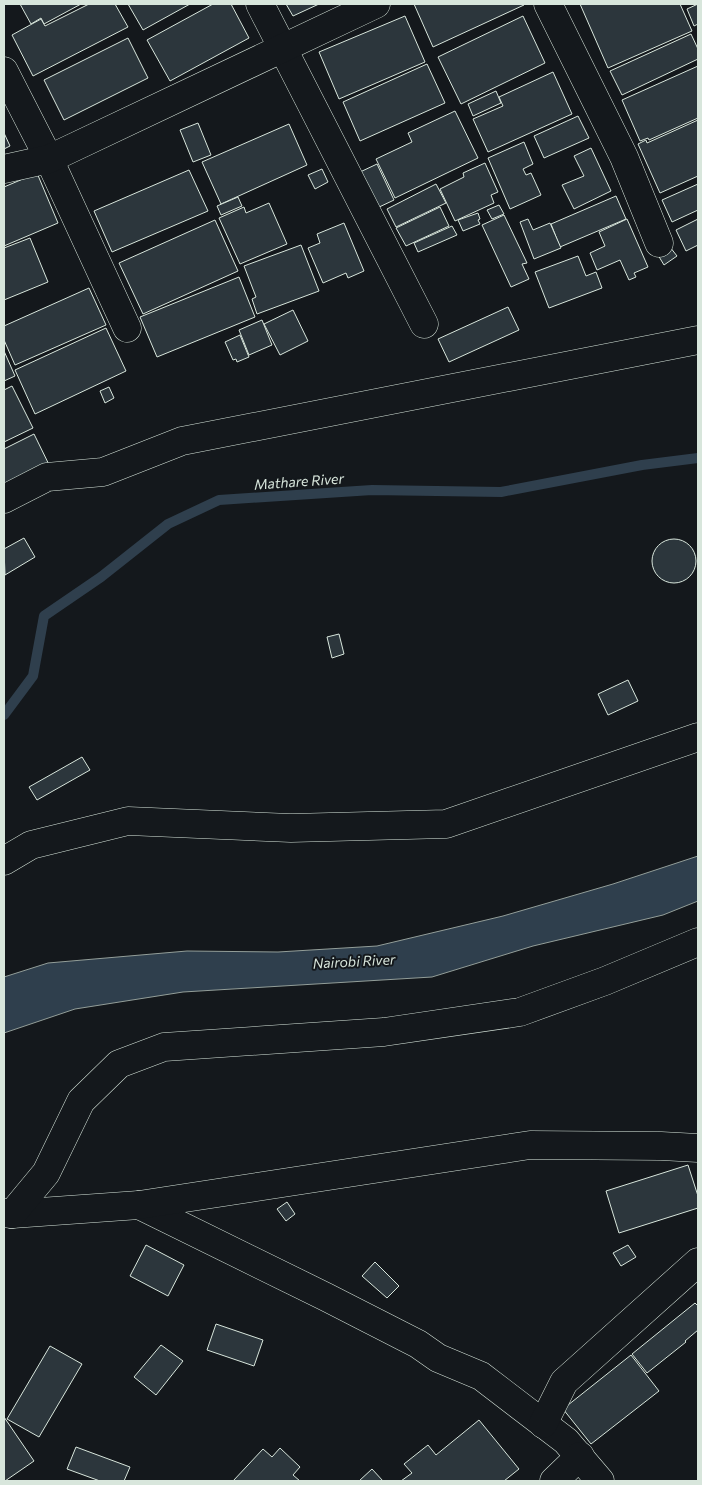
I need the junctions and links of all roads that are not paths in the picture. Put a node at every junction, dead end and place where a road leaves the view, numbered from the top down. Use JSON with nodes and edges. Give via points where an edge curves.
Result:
{"nodes":[{"id":1,"x":260,"y":4,"type":"edge"},
{"id":2,"x":376,"y":4,"type":"edge"},
{"id":3,"x":548,"y":4,"type":"edge"},
{"id":4,"x":283,"y":48,"type":"junction"},
{"id":5,"x":4,"y":71,"type":"edge"},
{"id":6,"x":49,"y":159,"type":"junction"},
{"id":7,"x":4,"y":169,"type":"edge"},
{"id":8,"x":659,"y":243,"type":"dead end"},
{"id":9,"x":424,"y":324,"type":"dead end"},
{"id":10,"x":127,"y":328,"type":"dead end"},
{"id":11,"x":698,"y":340,"type":"edge"},
{"id":12,"x":4,"y":499,"type":"edge"},
{"id":13,"x":698,"y":737,"type":"edge"},
{"id":14,"x":4,"y":861,"type":"edge"},
{"id":15,"x":698,"y":942,"type":"edge"},
{"id":16,"x":698,"y":1148,"type":"edge"},
{"id":17,"x":139,"y":1205,"type":"junction"},
{"id":18,"x":8,"y":1213,"type":"edge"},
{"id":19,"x":698,"y":1262,"type":"edge"},
{"id":20,"x":542,"y":1424,"type":"junction"},
{"id":21,"x":580,"y":1456,"type":"junction"},
{"id":22,"x":554,"y":1481,"type":"edge"},
{"id":23,"x":600,"y":1481,"type":"edge"}],
"edges":[{"from":1,"to":4,"type":"street"},
{"from":2,"to":4,"type":"street"},
{"from":3,"to":8,"type":"street","via":[[624,157]]},
{"from":4,"to":6,"type":"street"},
{"from":4,"to":9,"type":"street"},
{"from":5,"to":6,"type":"street"},
{"from":6,"to":7,"type":"street"},
{"from":6,"to":10,"type":"street"},
{"from":11,"to":12,"type":"street","via":[[182,441],[103,472],[47,477]]},
{"from":13,"to":14,"type":"street","via":[[446,824],[291,828],[128,821],[31,845]]},
{"from":15,"to":18,"type":"street","via":[[520,1012],[384,1032],[164,1048],[119,1064],[81,1101],[46,1173]]},
{"from":16,"to":17,"type":"street","via":[[530,1145]]},
{"from":17,"to":18,"type":"street"},
{"from":17,"to":20,"type":"street","via":[[418,1344],[438,1358],[481,1376]]},
{"from":19,"to":20,"type":"street","via":[[564,1382]]},
{"from":20,"to":21,"type":"street"},
{"from":21,"to":22,"type":"street"},
{"from":21,"to":23,"type":"street"}]}
